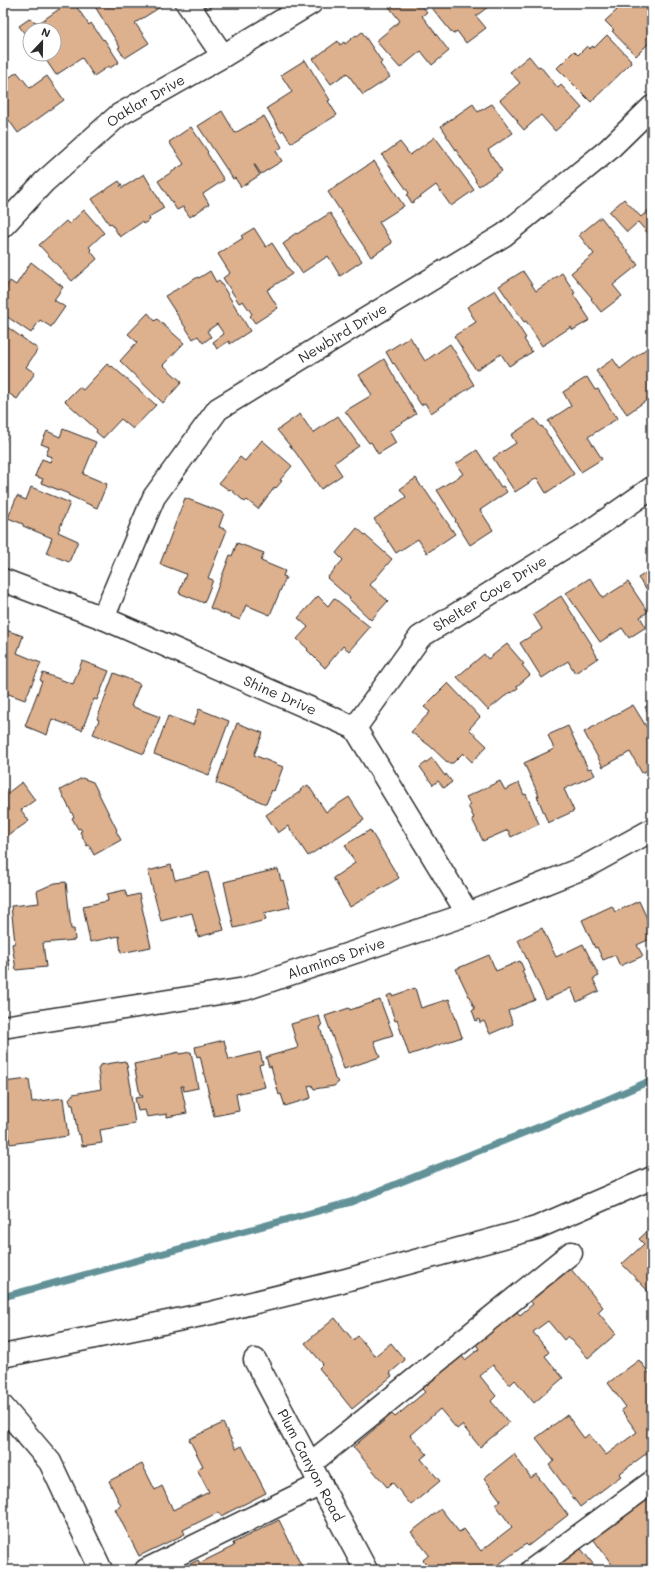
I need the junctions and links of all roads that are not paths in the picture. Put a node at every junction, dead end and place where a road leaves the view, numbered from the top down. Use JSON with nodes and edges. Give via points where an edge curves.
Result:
{"nodes":[{"id":1,"x":187,"y":3,"type":"edge"},
{"id":2,"x":311,"y":3,"type":"edge"},
{"id":3,"x":224,"y":56,"type":"junction"},
{"id":4,"x":652,"y":107,"type":"edge"},
{"id":5,"x":3,"y":226,"type":"edge"},
{"id":6,"x":652,"y":488,"type":"edge"},
{"id":7,"x":3,"y":580,"type":"edge"},
{"id":8,"x":103,"y":618,"type":"junction"},
{"id":9,"x":355,"y":728,"type":"junction"},
{"id":10,"x":652,"y":830,"type":"edge"},
{"id":11,"x":468,"y":914,"type":"junction"},
{"id":12,"x":3,"y":1027,"type":"edge"},
{"id":13,"x":652,"y":1178,"type":"edge"},
{"id":14,"x":571,"y":1253,"type":"dead end"},
{"id":15,"x":3,"y":1356,"type":"edge"},
{"id":16,"x":255,"y":1360,"type":"dead end"},
{"id":17,"x":3,"y":1407,"type":"edge"},
{"id":18,"x":310,"y":1464,"type":"junction"},
{"id":19,"x":652,"y":1482,"type":"edge"},
{"id":20,"x":321,"y":1484,"type":"junction"},
{"id":21,"x":101,"y":1570,"type":"edge"},
{"id":22,"x":146,"y":1570,"type":"edge"},
{"id":23,"x":366,"y":1570,"type":"edge"},
{"id":24,"x":532,"y":1570,"type":"edge"}],
"edges":[{"from":1,"to":3,"type":"street"},
{"from":2,"to":3,"type":"street","name":"Oaklar Drive"},
{"from":3,"to":5,"type":"street","name":"Oaklar Drive","via":[[120,115],[44,182]]},
{"from":4,"to":8,"type":"street","name":"Newbird Drive","via":[[608,150],[504,235],[218,409],[154,497]]},
{"from":6,"to":9,"type":"street","name":"Shelter Cove Drive","via":[[586,534],[420,637]]},
{"from":7,"to":8,"type":"street","name":"Shine Drive"},
{"from":8,"to":9,"type":"street","name":"Shine Drive"},
{"from":9,"to":11,"type":"street"},
{"from":10,"to":11,"type":"street","name":"Alaminos Drive","via":[[583,868]]},
{"from":11,"to":12,"type":"street","name":"Alaminos Drive","via":[[244,989]]},
{"from":13,"to":15,"type":"street","via":[[536,1228],[342,1281],[218,1311]]},
{"from":14,"to":18,"type":"street"},
{"from":16,"to":18,"type":"street","name":"Plum Canyon Road"},
{"from":17,"to":21,"type":"street","via":[[50,1462]]},
{"from":18,"to":20,"type":"street","name":"Plum Canyon Road"},
{"from":19,"to":24,"type":"street"},
{"from":20,"to":22,"type":"street"},
{"from":20,"to":23,"type":"street","name":"Plum Canyon Road"}]}
